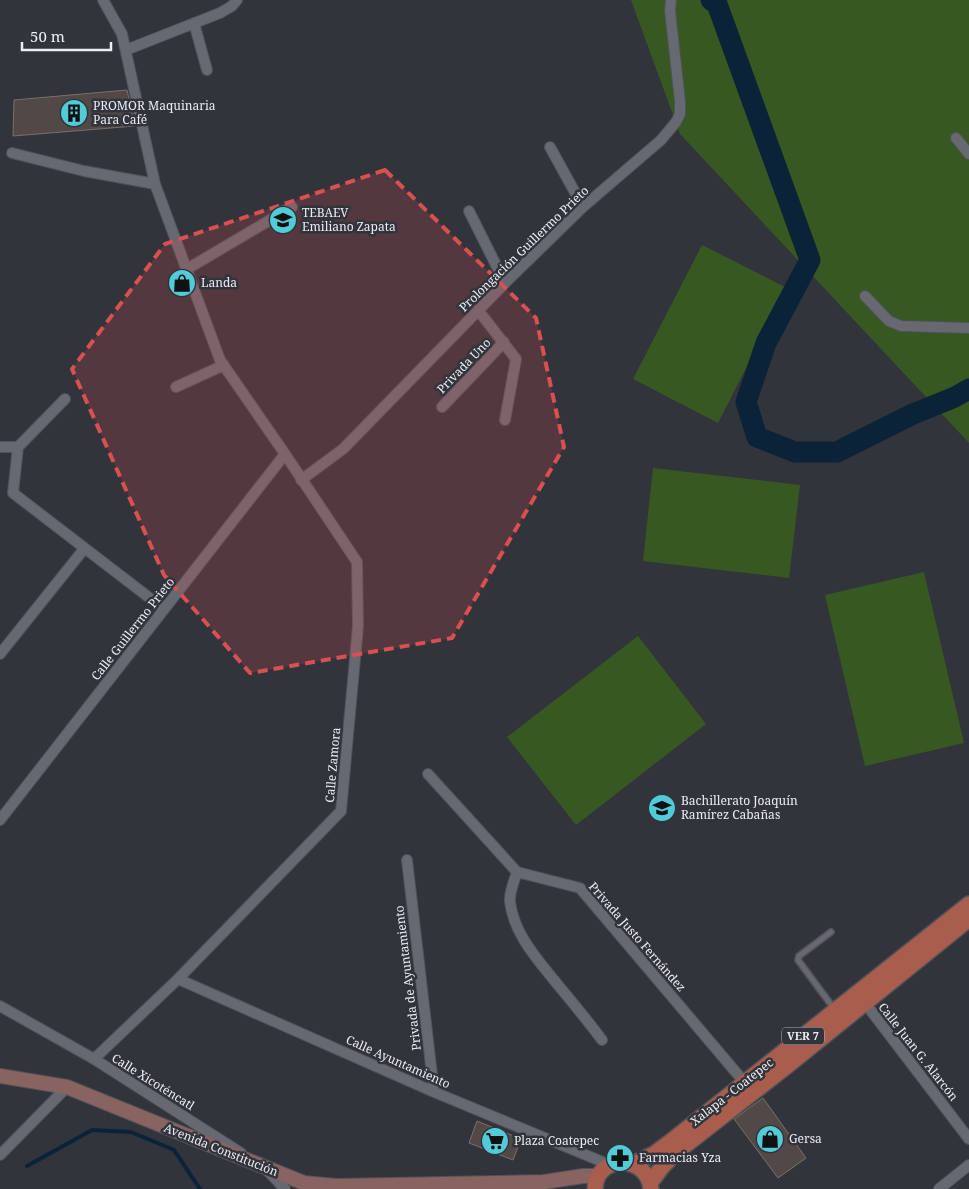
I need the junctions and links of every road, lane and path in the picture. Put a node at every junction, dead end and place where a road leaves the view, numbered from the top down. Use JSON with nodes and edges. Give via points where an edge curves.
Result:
{"nodes":[{"id":1,"x":103,"y":0,"type":"edge"},
{"id":2,"x":237,"y":0,"type":"edge"},
{"id":3,"x":671,"y":0,"type":"edge"},
{"id":4,"x":194,"y":23,"type":"junction"},
{"id":5,"x":126,"y":50,"type":"junction"},
{"id":6,"x":207,"y":70,"type":"dead end"},
{"id":7,"x":956,"y":138,"type":"dead end"},
{"id":8,"x":550,"y":146,"type":"dead end"},
{"id":9,"x":12,"y":152,"type":"dead end"},
{"id":10,"x":969,"y":154,"type":"edge"},
{"id":11,"x":155,"y":184,"type":"junction"},
{"id":12,"x":292,"y":207,"type":"dead end"},
{"id":13,"x":583,"y":208,"type":"junction"},
{"id":14,"x":469,"y":211,"type":"dead end"},
{"id":15,"x":186,"y":269,"type":"junction"},
{"id":16,"x":506,"y":283,"type":"junction"},
{"id":17,"x":865,"y":296,"type":"dead end"},
{"id":18,"x":478,"y":310,"type":"junction"},
{"id":19,"x":969,"y":328,"type":"edge"},
{"id":20,"x":504,"y":342,"type":"junction"},
{"id":21,"x":224,"y":365,"type":"junction"},
{"id":22,"x":176,"y":387,"type":"dead end"},
{"id":23,"x":65,"y":399,"type":"dead end"},
{"id":24,"x":442,"y":407,"type":"dead end"},
{"id":25,"x":505,"y":420,"type":"dead end"},
{"id":26,"x":0,"y":447,"type":"edge"},
{"id":27,"x":18,"y":447,"type":"junction"},
{"id":28,"x":285,"y":454,"type":"junction"},
{"id":29,"x":301,"y":480,"type":"junction"},
{"id":30,"x":84,"y":549,"type":"junction"},
{"id":31,"x":164,"y":609,"type":"junction"},
{"id":32,"x":0,"y":654,"type":"edge"},
{"id":33,"x":428,"y":774,"type":"dead end"},
{"id":34,"x":2,"y":814,"type":"edge"},
{"id":35,"x":408,"y":860,"type":"dead end"},
{"id":36,"x":517,"y":872,"type":"junction"},
{"id":37,"x":969,"y":904,"type":"edge"},
{"id":38,"x":969,"y":918,"type":"edge"},
{"id":39,"x":831,"y":932,"type":"dead end"},
{"id":40,"x":178,"y":979,"type":"junction"},
{"id":41,"x":865,"y":1003,"type":"junction"},
{"id":42,"x":0,"y":1006,"type":"edge"},
{"id":43,"x":836,"y":1010,"type":"junction"},
{"id":44,"x":602,"y":1040,"type":"dead end"},
{"id":45,"x":94,"y":1059,"type":"junction"},
{"id":46,"x":0,"y":1076,"type":"edge"},
{"id":47,"x":745,"y":1082,"type":"junction"},
{"id":48,"x":67,"y":1087,"type":"junction"},
{"id":49,"x":434,"y":1092,"type":"junction"},
{"id":50,"x":969,"y":1139,"type":"edge"},
{"id":51,"x":0,"y":1155,"type":"edge"},
{"id":52,"x":633,"y":1164,"type":"junction"},
{"id":53,"x":610,"y":1165,"type":"junction"},
{"id":54,"x":969,"y":1165,"type":"edge"},
{"id":55,"x":267,"y":1169,"type":"junction"},
{"id":56,"x":596,"y":1182,"type":"edge"},
{"id":57,"x":651,"y":1186,"type":"edge"},
{"id":58,"x":285,"y":1189,"type":"edge"},
{"id":59,"x":939,"y":1189,"type":"edge"}],
"edges":[{"from":1,"to":5,"type":"street","name":"Calle Zamora","via":[[117,23]]},
{"from":2,"to":4,"type":"street","via":[[232,6]]},
{"from":3,"to":13,"type":"street","name":"Prolongación Guillermo Prieto","via":[[680,114],[661,140]]},
{"from":4,"to":5,"type":"street"},
{"from":4,"to":6,"type":"street"},
{"from":5,"to":11,"type":"street","name":"Calle Zamora"},
{"from":7,"to":10,"type":"street"},
{"from":8,"to":13,"type":"street"},
{"from":9,"to":11,"type":"street","via":[[84,171]]},
{"from":11,"to":15,"type":"street","name":"Calle Zamora"},
{"from":12,"to":15,"type":"street"},
{"from":13,"to":16,"type":"street","name":"Prolongación Guillermo Prieto"},
{"from":14,"to":16,"type":"street"},
{"from":15,"to":21,"type":"street","name":"Calle Zamora"},
{"from":16,"to":18,"type":"street","name":"Prolongación Guillermo Prieto"},
{"from":17,"to":19,"type":"street","via":[[890,321],[901,326]]},
{"from":18,"to":20,"type":"street"},
{"from":18,"to":29,"type":"street","name":"Prolongación Guillermo Prieto","via":[[344,449]]},
{"from":20,"to":24,"type":"street","name":"Privada Uno"},
{"from":20,"to":25,"type":"street","via":[[516,358]]},
{"from":21,"to":22,"type":"street"},
{"from":21,"to":28,"type":"street","name":"Calle Zamora"},
{"from":23,"to":27,"type":"street"},
{"from":26,"to":27,"type":"street"},
{"from":27,"to":30,"type":"street","via":[[13,493]]},
{"from":28,"to":29,"type":"street","name":"Calle Zamora"},
{"from":28,"to":31,"type":"street","name":"Calle Guillermo Prieto"},
{"from":29,"to":40,"type":"street","name":"Calle Zamora","via":[[357,562],[358,626],[341,811]]},
{"from":30,"to":31,"type":"street"},
{"from":30,"to":32,"type":"street"},
{"from":31,"to":34,"type":"street","name":"Calle Guillermo Prieto"},
{"from":33,"to":36,"type":"street"},
{"from":35,"to":49,"type":"street","name":"Privada de Ayuntamiento"},
{"from":36,"to":44,"type":"street","via":[[510,900],[522,937]]},
{"from":36,"to":47,"type":"street","name":"Privada Justo Fernández","via":[[580,888]]},
{"from":37,"to":43,"type":"main road","name":"Xalapa - Coatepec","number":"VER 7"},
{"from":38,"to":41,"type":"main road","name":"Xalapa - Coatepec","number":"VER 7"},
{"from":39,"to":43,"type":"lane","via":[[798,960]]},
{"from":40,"to":45,"type":"street","name":"Calle Zamora"},
{"from":40,"to":49,"type":"street","name":"Calle Ayuntamiento"},
{"from":41,"to":50,"type":"street","name":"Calle Juan G. Alarcón"},
{"from":41,"to":57,"type":"main road","name":"Xalapa - Coatepec","number":"VER 7","via":[[678,1151],[662,1167]]},
{"from":42,"to":45,"type":"street","name":"Calle Xicoténcatl"},
{"from":43,"to":47,"type":"main road","name":"Xalapa - Coatepec","number":"VER 7"},
{"from":45,"to":55,"type":"street","name":"Calle Xicoténcatl"},
{"from":46,"to":48,"type":"main road","name":"Avenida Constitución"},
{"from":47,"to":52,"type":"main road","name":"Xalapa - Coatepec","number":"VER 7","via":[[654,1154]]},
{"from":48,"to":51,"type":"street"},
{"from":48,"to":55,"type":"main road","name":"Avenida Constitución"},
{"from":49,"to":53,"type":"street","name":"Calle Ayuntamiento"},
{"from":52,"to":53,"type":"main road"},
{"from":52,"to":57,"type":"main road","via":[[647,1175]]},
{"from":53,"to":56,"type":"main road"},
{"from":54,"to":59,"type":"street"},
{"from":55,"to":56,"type":"main road","name":"Avenida Constitución","via":[[304,1183],[336,1186],[544,1182],[583,1176]]},
{"from":55,"to":58,"type":"street","name":"Calle Xicoténcatl"}]}
